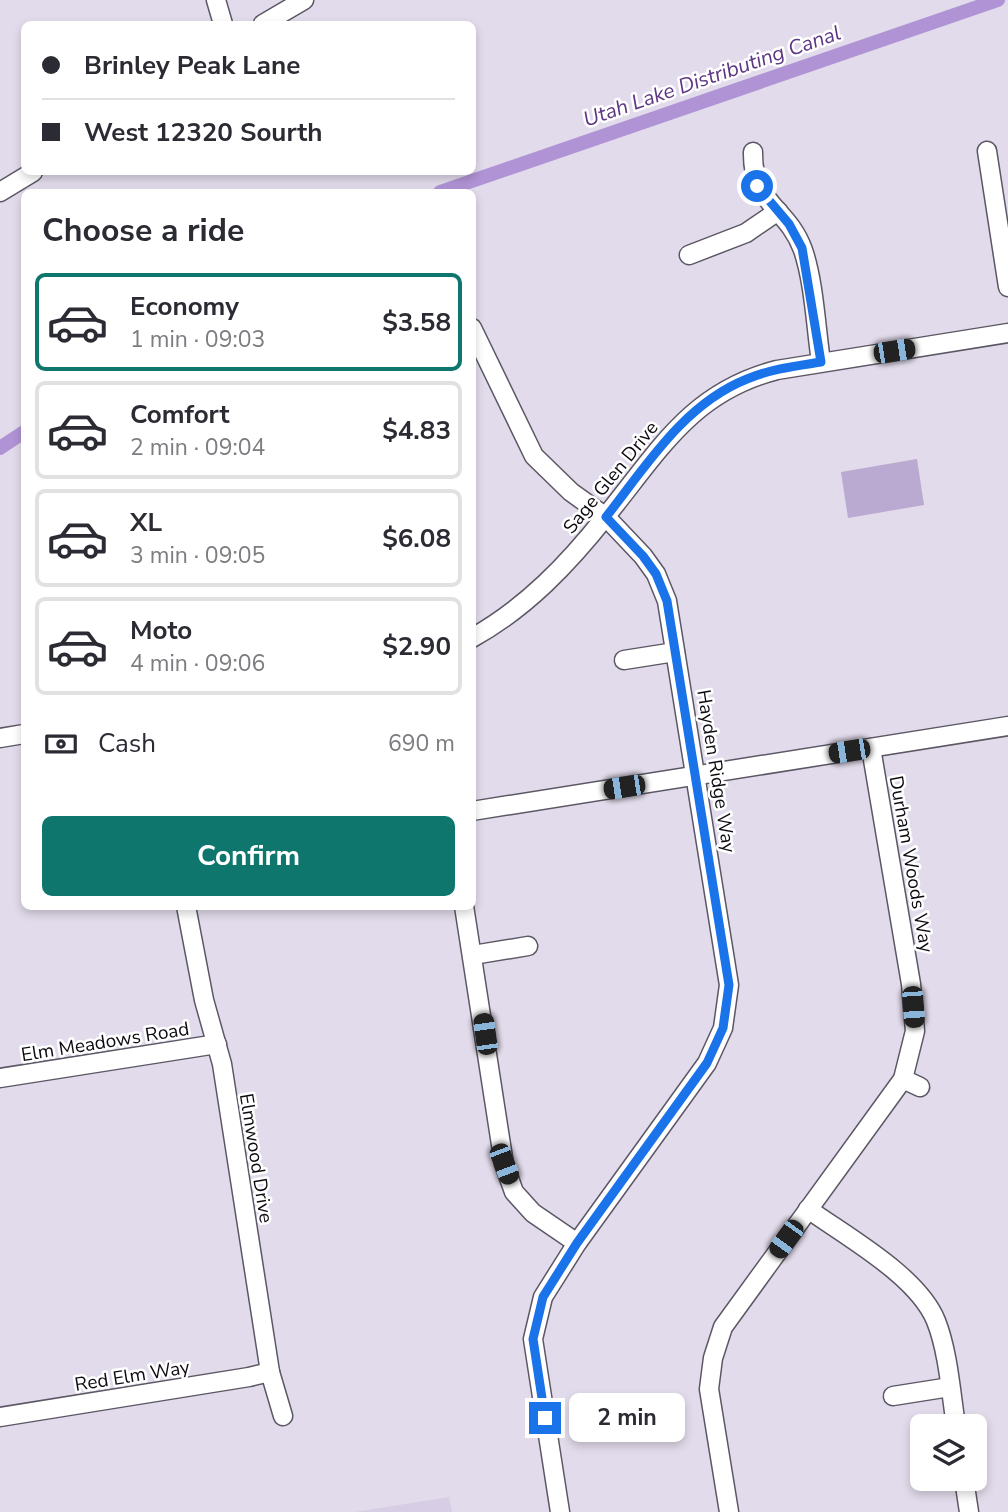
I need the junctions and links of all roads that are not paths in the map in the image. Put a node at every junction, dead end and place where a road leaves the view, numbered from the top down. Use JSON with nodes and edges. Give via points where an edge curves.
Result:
{"nodes":[{"id":1,"x":216,"y":0,"type":"edge"},
{"id":2,"x":304,"y":0,"type":"edge"},
{"id":3,"x":222,"y":21,"type":"edge"},
{"id":4,"x":268,"y":21,"type":"edge"},
{"id":5,"x":987,"y":151,"type":"dead end"},
{"id":6,"x":753,"y":152,"type":"dead end"},
{"id":7,"x":28,"y":175,"type":"edge"},
{"id":8,"x":0,"y":192,"type":"edge"},
{"id":9,"x":778,"y":211,"type":"junction"},
{"id":10,"x":690,"y":255,"type":"dead end"},
{"id":11,"x":1008,"y":287,"type":"edge"},
{"id":12,"x":1008,"y":334,"type":"edge"},
{"id":13,"x":476,"y":336,"type":"edge"},
{"id":14,"x":821,"y":362,"type":"junction"},
{"id":15,"x":606,"y":517,"type":"junction"},
{"id":16,"x":476,"y":636,"type":"edge"},
{"id":17,"x":675,"y":652,"type":"junction"},
{"id":18,"x":624,"y":660,"type":"dead end"},
{"id":19,"x":1008,"y":726,"type":"edge"},
{"id":20,"x":21,"y":734,"type":"edge"},
{"id":21,"x":0,"y":738,"type":"edge"},
{"id":22,"x":871,"y":747,"type":"junction"},
{"id":23,"x":697,"y":776,"type":"junction"},
{"id":24,"x":476,"y":810,"type":"edge"},
{"id":25,"x":187,"y":910,"type":"edge"},
{"id":26,"x":465,"y":910,"type":"edge"},
{"id":27,"x":528,"y":946,"type":"dead end"},
{"id":28,"x":473,"y":955,"type":"junction"},
{"id":29,"x":217,"y":1044,"type":"junction"},
{"id":30,"x":0,"y":1078,"type":"edge"},
{"id":31,"x":903,"y":1079,"type":"junction"},
{"id":32,"x":920,"y":1087,"type":"dead end"},
{"id":33,"x":808,"y":1209,"type":"junction"},
{"id":34,"x":577,"y":1243,"type":"junction"},
{"id":35,"x":270,"y":1371,"type":"junction"},
{"id":36,"x":950,"y":1387,"type":"junction"},
{"id":37,"x":893,"y":1396,"type":"dead end"},
{"id":38,"x":954,"y":1414,"type":"edge"},
{"id":39,"x":284,"y":1416,"type":"dead end"},
{"id":40,"x":0,"y":1417,"type":"edge"},
{"id":41,"x":966,"y":1491,"type":"edge"},
{"id":42,"x":560,"y":1512,"type":"edge"},
{"id":43,"x":729,"y":1512,"type":"edge"},
{"id":44,"x":969,"y":1512,"type":"edge"}],
"edges":[{"from":1,"to":3,"type":"street"},
{"from":2,"to":4,"type":"street"},
{"from":5,"to":11,"type":"street"},
{"from":6,"to":9,"type":"street","via":[[757,186]]},
{"from":7,"to":8,"type":"street"},
{"from":9,"to":10,"type":"street","via":[[746,233]]},
{"from":9,"to":14,"type":"street","via":[[805,259]]},
{"from":12,"to":14,"type":"street","name":"Sage Glen Drive"},
{"from":13,"to":15,"type":"street","name":"Hayden Ridge Way","via":[[534,456],[571,492]]},
{"from":14,"to":15,"type":"street","name":"Sage Glen Drive","via":[[761,374],[705,402],[668,437]]},
{"from":15,"to":16,"type":"street","name":"Sage Glen Drive","via":[[532,598]]},
{"from":15,"to":17,"type":"street","name":"Hayden Ridge Way","via":[[656,574],[667,601]]},
{"from":17,"to":18,"type":"street"},
{"from":17,"to":23,"type":"street","name":"Hayden Ridge Way"},
{"from":19,"to":22,"type":"street"},
{"from":20,"to":21,"type":"street"},
{"from":22,"to":23,"type":"street"},
{"from":22,"to":31,"type":"street","name":"Durham Woods Way","via":[[911,984],[915,1031]]},
{"from":23,"to":24,"type":"street"},
{"from":23,"to":34,"type":"street","name":"Hayden Ridge Way","via":[[729,985],[723,1028],[707,1063]]},
{"from":25,"to":29,"type":"street","name":"Elmwood Drive"},
{"from":26,"to":28,"type":"street"},
{"from":27,"to":28,"type":"street"},
{"from":28,"to":34,"type":"street","via":[[504,1164],[514,1192],[533,1213]]},
{"from":29,"to":30,"type":"street","name":"Elm Meadows Road"},
{"from":29,"to":35,"type":"street","name":"Elmwood Drive"},
{"from":31,"to":32,"type":"street"},
{"from":31,"to":33,"type":"street","name":"Durham Woods Way"},
{"from":33,"to":36,"type":"street","via":[[904,1277],[922,1297],[936,1320]]},
{"from":33,"to":43,"type":"street","name":"Durham Woods Way","via":[[723,1327],[713,1359],[709,1389]]},
{"from":34,"to":42,"type":"street","name":"Hayden Ridge Way","via":[[543,1297],[533,1339]]},
{"from":35,"to":39,"type":"street","name":"Elmwood Drive"},
{"from":35,"to":40,"type":"street","name":"Red Elm Way"},
{"from":36,"to":37,"type":"street"},
{"from":36,"to":38,"type":"street"},
{"from":41,"to":44,"type":"street"}]}
